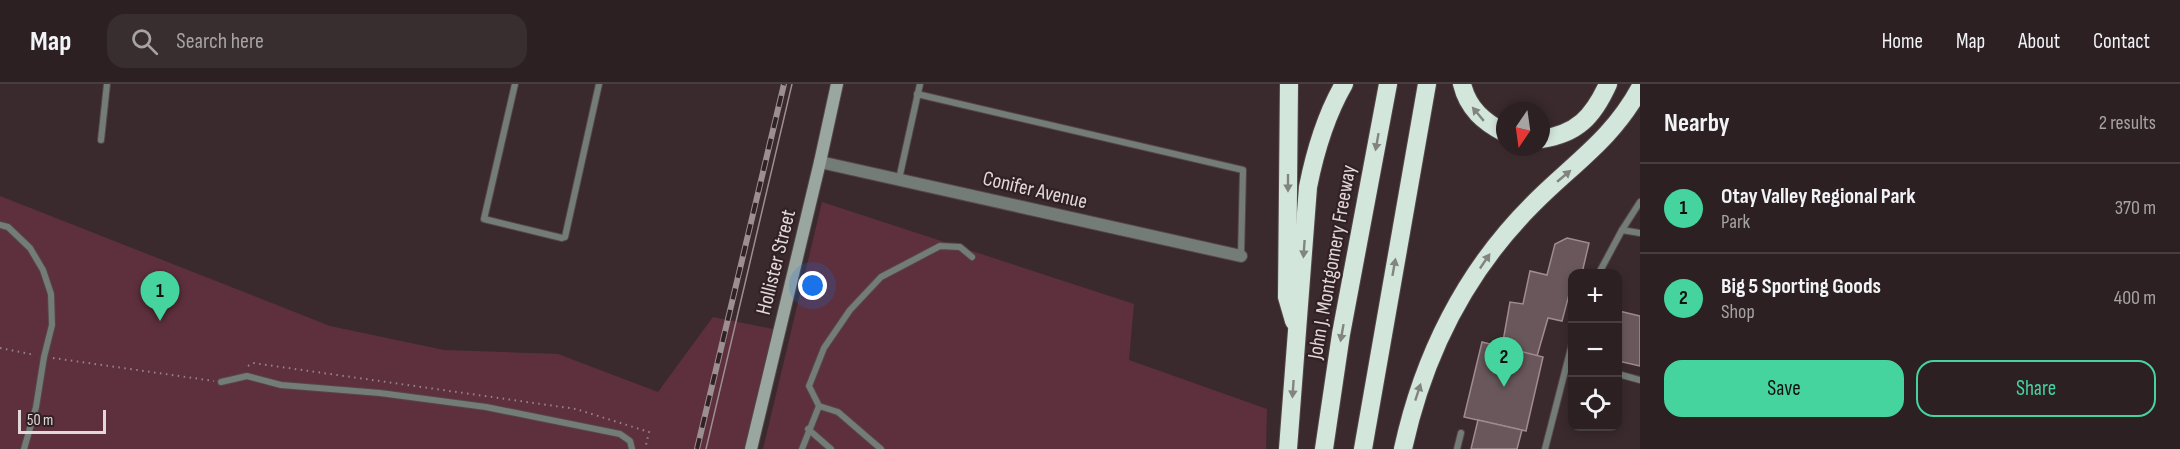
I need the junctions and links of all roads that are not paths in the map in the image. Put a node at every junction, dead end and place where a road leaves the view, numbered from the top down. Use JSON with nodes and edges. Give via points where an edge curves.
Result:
{"nodes":[{"id":1,"x":107,"y":84,"type":"edge"},
{"id":2,"x":515,"y":84,"type":"edge"},
{"id":3,"x":599,"y":84,"type":"edge"},
{"id":4,"x":837,"y":84,"type":"edge"},
{"id":5,"x":920,"y":84,"type":"edge"},
{"id":6,"x":1288,"y":84,"type":"edge"},
{"id":7,"x":1344,"y":84,"type":"edge"},
{"id":8,"x":1388,"y":84,"type":"edge"},
{"id":9,"x":1427,"y":84,"type":"edge"},
{"id":10,"x":1462,"y":84,"type":"edge"},
{"id":11,"x":1608,"y":84,"type":"edge"},
{"id":12,"x":1640,"y":88,"type":"edge"},
{"id":13,"x":917,"y":94,"type":"junction"},
{"id":14,"x":1496,"y":128,"type":"edge"},
{"id":15,"x":1550,"y":138,"type":"edge"},
{"id":16,"x":100,"y":140,"type":"dead end"},
{"id":17,"x":820,"y":162,"type":"junction"},
{"id":18,"x":899,"y":179,"type":"junction"},
{"id":19,"x":1640,"y":202,"type":"edge"},
{"id":20,"x":0,"y":225,"type":"edge"},
{"id":21,"x":1622,"y":230,"type":"junction"},
{"id":22,"x":1640,"y":233,"type":"edge"},
{"id":23,"x":1241,"y":256,"type":"joint"},
{"id":24,"x":972,"y":257,"type":"dead end"},
{"id":25,"x":1601,"y":269,"type":"edge"},
{"id":26,"x":1297,"y":331,"type":"junction"},
{"id":27,"x":1568,"y":369,"type":"edge"},
{"id":28,"x":1622,"y":375,"type":"edge"},
{"id":29,"x":1640,"y":380,"type":"edge"},
{"id":30,"x":221,"y":382,"type":"dead end"},
{"id":31,"x":819,"y":406,"type":"junction"},
{"id":32,"x":808,"y":429,"type":"junction"},
{"id":33,"x":1461,"y":433,"type":"dead end"},
{"id":34,"x":24,"y":449,"type":"edge"},
{"id":35,"x":632,"y":449,"type":"edge"},
{"id":36,"x":751,"y":449,"type":"edge"},
{"id":37,"x":802,"y":449,"type":"edge"},
{"id":38,"x":831,"y":449,"type":"edge"},
{"id":39,"x":881,"y":449,"type":"edge"},
{"id":40,"x":1288,"y":449,"type":"edge"},
{"id":41,"x":1324,"y":449,"type":"edge"},
{"id":42,"x":1363,"y":449,"type":"edge"},
{"id":43,"x":1403,"y":449,"type":"edge"},
{"id":44,"x":1457,"y":449,"type":"edge"},
{"id":45,"x":1545,"y":449,"type":"edge"}],
"edges":[{"from":1,"to":16,"type":"lane"},
{"from":2,"to":3,"type":"lane","via":[[484,219],[562,238]]},
{"from":4,"to":17,"type":"main road","name":"Hollister Street"},
{"from":5,"to":13,"type":"lane"},
{"from":6,"to":26,"type":"highway","one_way":true,"via":[[1287,297]]},
{"from":7,"to":26,"type":"highway","one_way":true,"via":[[1326,122],[1308,187]]},
{"from":8,"to":41,"type":"highway","name":"John J. Montgomery Freeway","one_way":true,"via":[[1341,334]]},
{"from":42,"to":9,"type":"highway","one_way":true},
{"from":14,"to":10,"type":"highway","one_way":true,"via":[[1474,111]]},
{"from":11,"to":15,"type":"highway","via":[[1596,108],[1580,125]]},
{"from":43,"to":12,"type":"highway","one_way":true,"via":[[1431,356],[1470,283],[1522,216],[1613,129]]},
{"from":13,"to":18,"type":"lane"},
{"from":13,"to":23,"type":"lane","via":[[1243,170]]},
{"from":17,"to":18,"type":"street","name":"Conifer Avenue"},
{"from":17,"to":36,"type":"main road","name":"Hollister Street"},
{"from":18,"to":23,"type":"street","name":"Conifer Avenue"},
{"from":19,"to":21,"type":"lane"},
{"from":20,"to":34,"type":"lane","via":[[8,227],[30,248],[44,270],[51,294],[52,325]]},
{"from":21,"to":22,"type":"lane"},
{"from":21,"to":25,"type":"lane"},
{"from":24,"to":31,"type":"lane","via":[[960,247],[940,246],[880,277],[850,310],[824,348],[810,386]]},
{"from":26,"to":40,"type":"highway","one_way":true},
{"from":27,"to":45,"type":"lane"},
{"from":28,"to":29,"type":"lane"},
{"from":30,"to":35,"type":"lane","via":[[247,376],[281,385],[486,407],[620,434],[630,441]]},
{"from":31,"to":32,"type":"lane"},
{"from":31,"to":39,"type":"lane","via":[[838,412]]},
{"from":32,"to":37,"type":"lane"},
{"from":32,"to":38,"type":"lane"},
{"from":33,"to":44,"type":"lane"}]}
